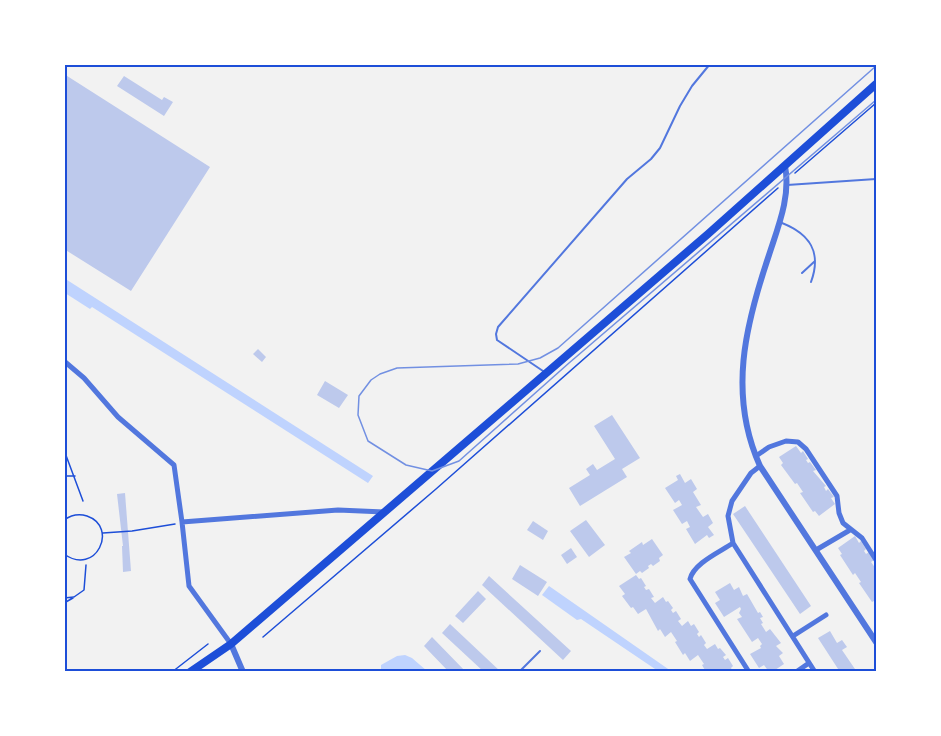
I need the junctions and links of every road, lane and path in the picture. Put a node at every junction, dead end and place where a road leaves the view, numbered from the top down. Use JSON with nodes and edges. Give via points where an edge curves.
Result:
{"nodes":[{"id":1,"x":710,"y":64,"type":"edge"},
{"id":2,"x":876,"y":84,"type":"edge"},
{"id":3,"x":876,"y":103,"type":"edge"},
{"id":4,"x":785,"y":166,"type":"junction"},
{"id":5,"x":876,"y":179,"type":"edge"},
{"id":6,"x":788,"y":182,"type":"junction"},
{"id":7,"x":779,"y":222,"type":"junction"},
{"id":8,"x":815,"y":261,"type":"junction"},
{"id":9,"x":802,"y":273,"type":"dead end"},
{"id":10,"x":811,"y":282,"type":"dead end"},
{"id":11,"x":64,"y":361,"type":"edge"},
{"id":12,"x":546,"y":373,"type":"junction"},
{"id":13,"x":64,"y":450,"type":"edge"},
{"id":14,"x":756,"y":456,"type":"junction"},
{"id":15,"x":760,"y":466,"type":"junction"},
{"id":16,"x":64,"y":476,"type":"edge"},
{"id":17,"x":75,"y":476,"type":"junction"},
{"id":18,"x":83,"y":501,"type":"dead end"},
{"id":19,"x":384,"y":512,"type":"junction"},
{"id":20,"x":64,"y":520,"type":"edge"},
{"id":21,"x":182,"y":522,"type":"junction"},
{"id":22,"x":850,"y":530,"type":"junction"},
{"id":23,"x":102,"y":533,"type":"junction"},
{"id":24,"x":733,"y":543,"type":"junction"},
{"id":25,"x":816,"y":550,"type":"junction"},
{"id":26,"x":64,"y":554,"type":"edge"},
{"id":27,"x":876,"y":560,"type":"edge"},
{"id":28,"x":86,"y":565,"type":"dead end"},
{"id":29,"x":74,"y":597,"type":"junction"},
{"id":30,"x":64,"y":598,"type":"edge"},
{"id":31,"x":64,"y":603,"type":"edge"},
{"id":32,"x":826,"y":615,"type":"dead end"},
{"id":33,"x":793,"y":636,"type":"junction"},
{"id":34,"x":263,"y":637,"type":"dead end"},
{"id":35,"x":876,"y":642,"type":"edge"},
{"id":36,"x":208,"y":644,"type":"dead end"},
{"id":37,"x":231,"y":644,"type":"junction"},
{"id":38,"x":540,"y":651,"type":"dead end"},
{"id":39,"x":809,"y":663,"type":"junction"},
{"id":40,"x":172,"y":672,"type":"edge"},
{"id":41,"x":189,"y":672,"type":"edge"},
{"id":42,"x":243,"y":672,"type":"edge"},
{"id":43,"x":519,"y":672,"type":"edge"},
{"id":44,"x":749,"y":672,"type":"edge"},
{"id":45,"x":796,"y":672,"type":"edge"},
{"id":46,"x":815,"y":672,"type":"edge"}],
"edges":[{"from":1,"to":12,"type":"lane","via":[[680,106],[660,148],[627,179],[498,327],[497,340]]},
{"from":2,"to":4,"type":"main road"},
{"from":3,"to":6,"type":"path"},
{"from":4,"to":6,"type":"street"},
{"from":4,"to":12,"type":"main road"},
{"from":5,"to":6,"type":"lane"},
{"from":6,"to":7,"type":"street"},
{"from":6,"to":34,"type":"path"},
{"from":7,"to":8,"type":"lane","via":[[808,239]]},
{"from":7,"to":14,"type":"street","via":[[742,357],[745,418]]},
{"from":8,"to":9,"type":"lane"},
{"from":8,"to":10,"type":"lane"},
{"from":11,"to":21,"type":"street","via":[[118,417],[174,465]]},
{"from":12,"to":19,"type":"main road"},
{"from":13,"to":17,"type":"path"},
{"from":14,"to":15,"type":"street"},
{"from":14,"to":22,"type":"street","via":[[786,441],[798,442],[837,496],[839,513]]},
{"from":15,"to":24,"type":"street","via":[[751,472],[732,501],[728,516]]},
{"from":15,"to":25,"type":"street"},
{"from":16,"to":17,"type":"path"},
{"from":17,"to":18,"type":"path"},
{"from":19,"to":21,"type":"street","via":[[338,510]]},
{"from":19,"to":37,"type":"main road"},
{"from":20,"to":23,"type":"path","via":[[78,514],[89,516]]},
{"from":21,"to":23,"type":"path"},
{"from":21,"to":37,"type":"street","via":[[189,586]]},
{"from":22,"to":25,"type":"street"},
{"from":22,"to":27,"type":"street","via":[[862,538]]},
{"from":23,"to":26,"type":"path","via":[[98,550],[89,558],[78,560]]},
{"from":24,"to":33,"type":"street"},
{"from":24,"to":44,"type":"street","via":[[696,568],[690,579]]},
{"from":25,"to":35,"type":"street"},
{"from":28,"to":29,"type":"path","via":[[84,590]]},
{"from":29,"to":30,"type":"path"},
{"from":29,"to":31,"type":"path"},
{"from":32,"to":33,"type":"street"},
{"from":33,"to":39,"type":"street"},
{"from":36,"to":40,"type":"path"},
{"from":37,"to":41,"type":"main road"},
{"from":37,"to":42,"type":"street"},
{"from":38,"to":43,"type":"lane"},
{"from":39,"to":45,"type":"street"},
{"from":39,"to":46,"type":"street"}]}
